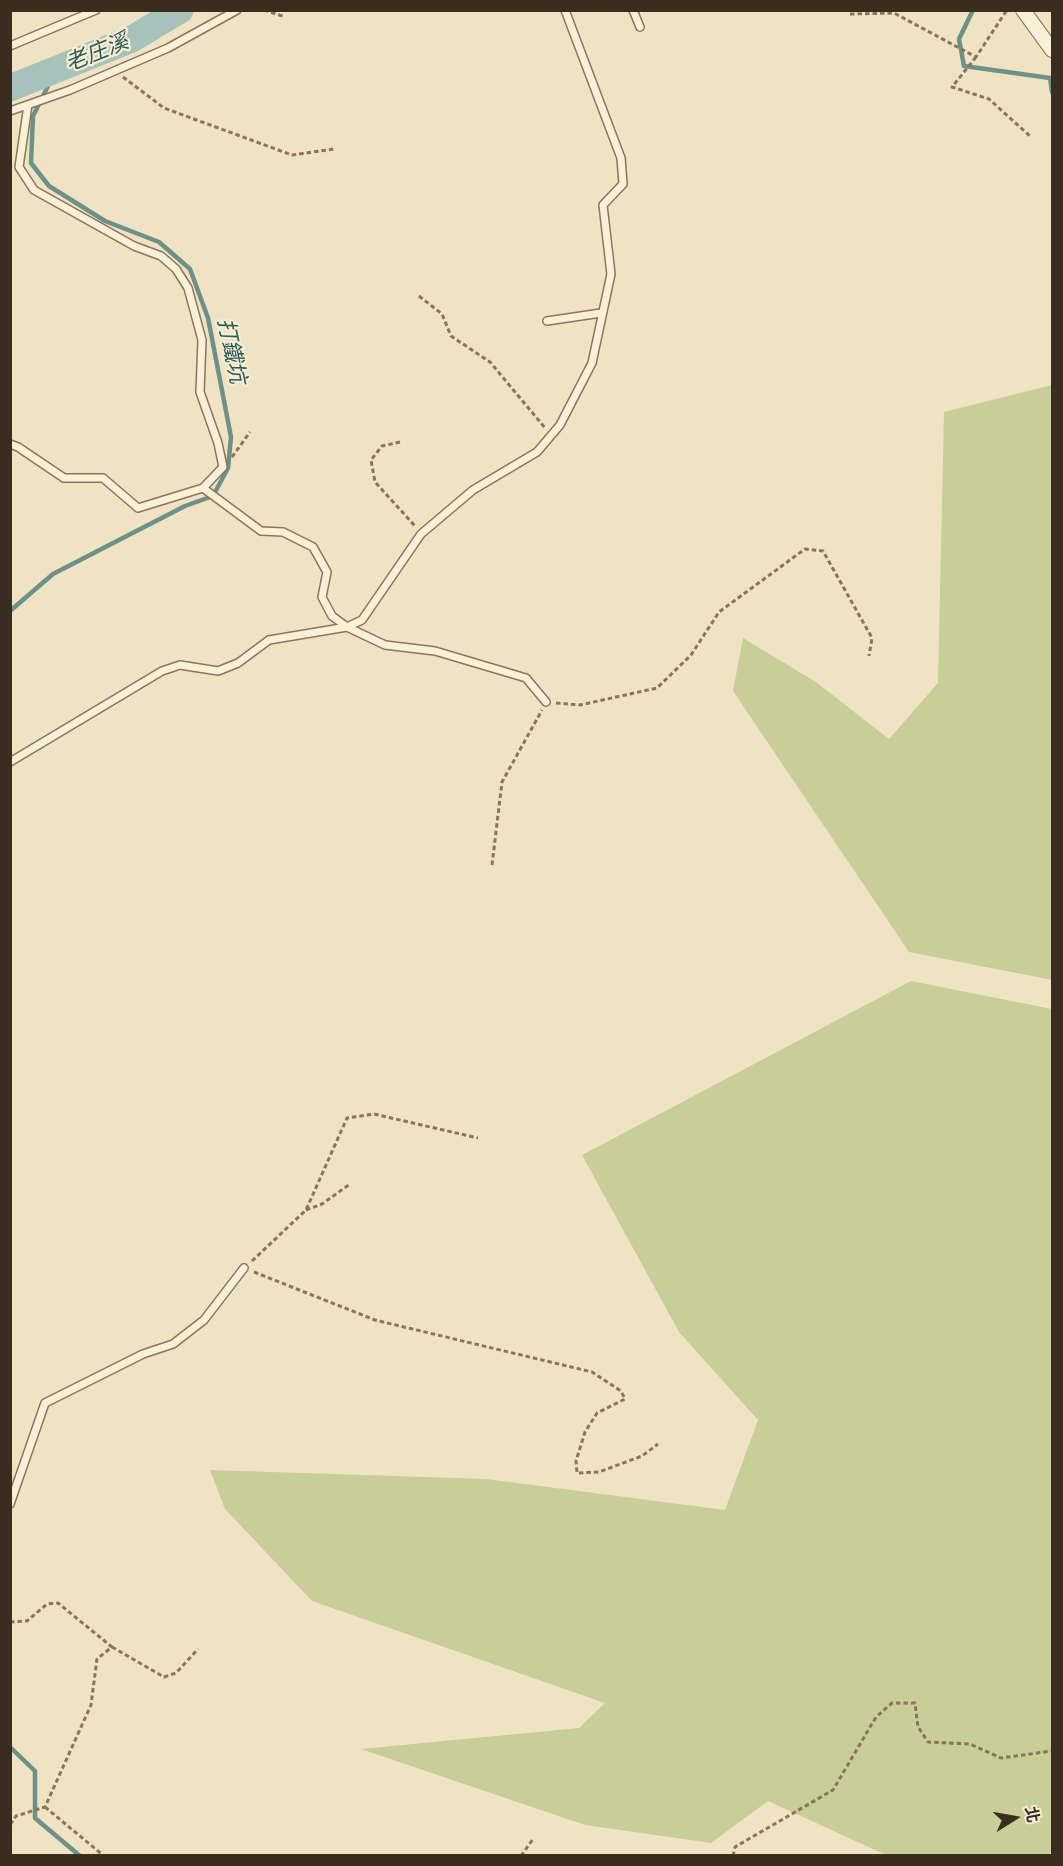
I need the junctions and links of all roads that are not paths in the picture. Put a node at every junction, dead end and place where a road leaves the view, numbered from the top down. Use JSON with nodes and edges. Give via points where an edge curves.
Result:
{"nodes":[{"id":1,"x":96,"y":10,"type":"edge"},
{"id":2,"x":237,"y":10,"type":"edge"},
{"id":3,"x":565,"y":10,"type":"edge"},
{"id":4,"x":633,"y":10,"type":"edge"},
{"id":5,"x":1023,"y":10,"type":"edge"},
{"id":6,"x":640,"y":27,"type":"dead end"},
{"id":7,"x":10,"y":46,"type":"edge"},
{"id":8,"x":1053,"y":50,"type":"edge"},
{"id":9,"x":28,"y":105,"type":"junction"},
{"id":10,"x":10,"y":111,"type":"edge"},
{"id":11,"x":601,"y":313,"type":"junction"},
{"id":12,"x":547,"y":321,"type":"dead end"},
{"id":13,"x":10,"y":444,"type":"edge"},
{"id":14,"x":203,"y":488,"type":"junction"},
{"id":15,"x":347,"y":627,"type":"junction"},
{"id":16,"x":546,"y":702,"type":"road end"},
{"id":17,"x":10,"y":762,"type":"edge"},
{"id":18,"x":244,"y":1268,"type":"road end"},
{"id":19,"x":10,"y":1504,"type":"edge"}],
"edges":[{"from":1,"to":7,"type":"lane"},
{"from":2,"to":9,"type":"lane","via":[[178,43]]},
{"from":3,"to":11,"type":"lane","via":[[621,158],[623,184],[603,205],[611,274]]},
{"from":4,"to":6,"type":"lane"},
{"from":5,"to":8,"type":"street"},
{"from":9,"to":10,"type":"lane"},
{"from":9,"to":14,"type":"lane","via":[[19,167],[34,190],[134,246],[161,256],[176,269],[188,288],[202,340],[200,392],[222,467]]},
{"from":11,"to":12,"type":"lane"},
{"from":11,"to":15,"type":"lane","via":[[592,363],[552,435],[537,452],[472,490],[421,534],[362,620]]},
{"from":13,"to":14,"type":"lane","via":[[64,478],[104,478],[138,508]]},
{"from":14,"to":15,"type":"lane","via":[[261,531],[283,532],[313,547],[327,572],[322,597],[332,616]]},
{"from":15,"to":16,"type":"lane","via":[[385,645],[435,651],[526,678]]},
{"from":15,"to":17,"type":"lane","via":[[269,640],[238,663],[218,671],[180,665],[162,670]]},
{"from":18,"to":19,"type":"lane","via":[[204,1320],[173,1344],[143,1354],[45,1403]]}]}
